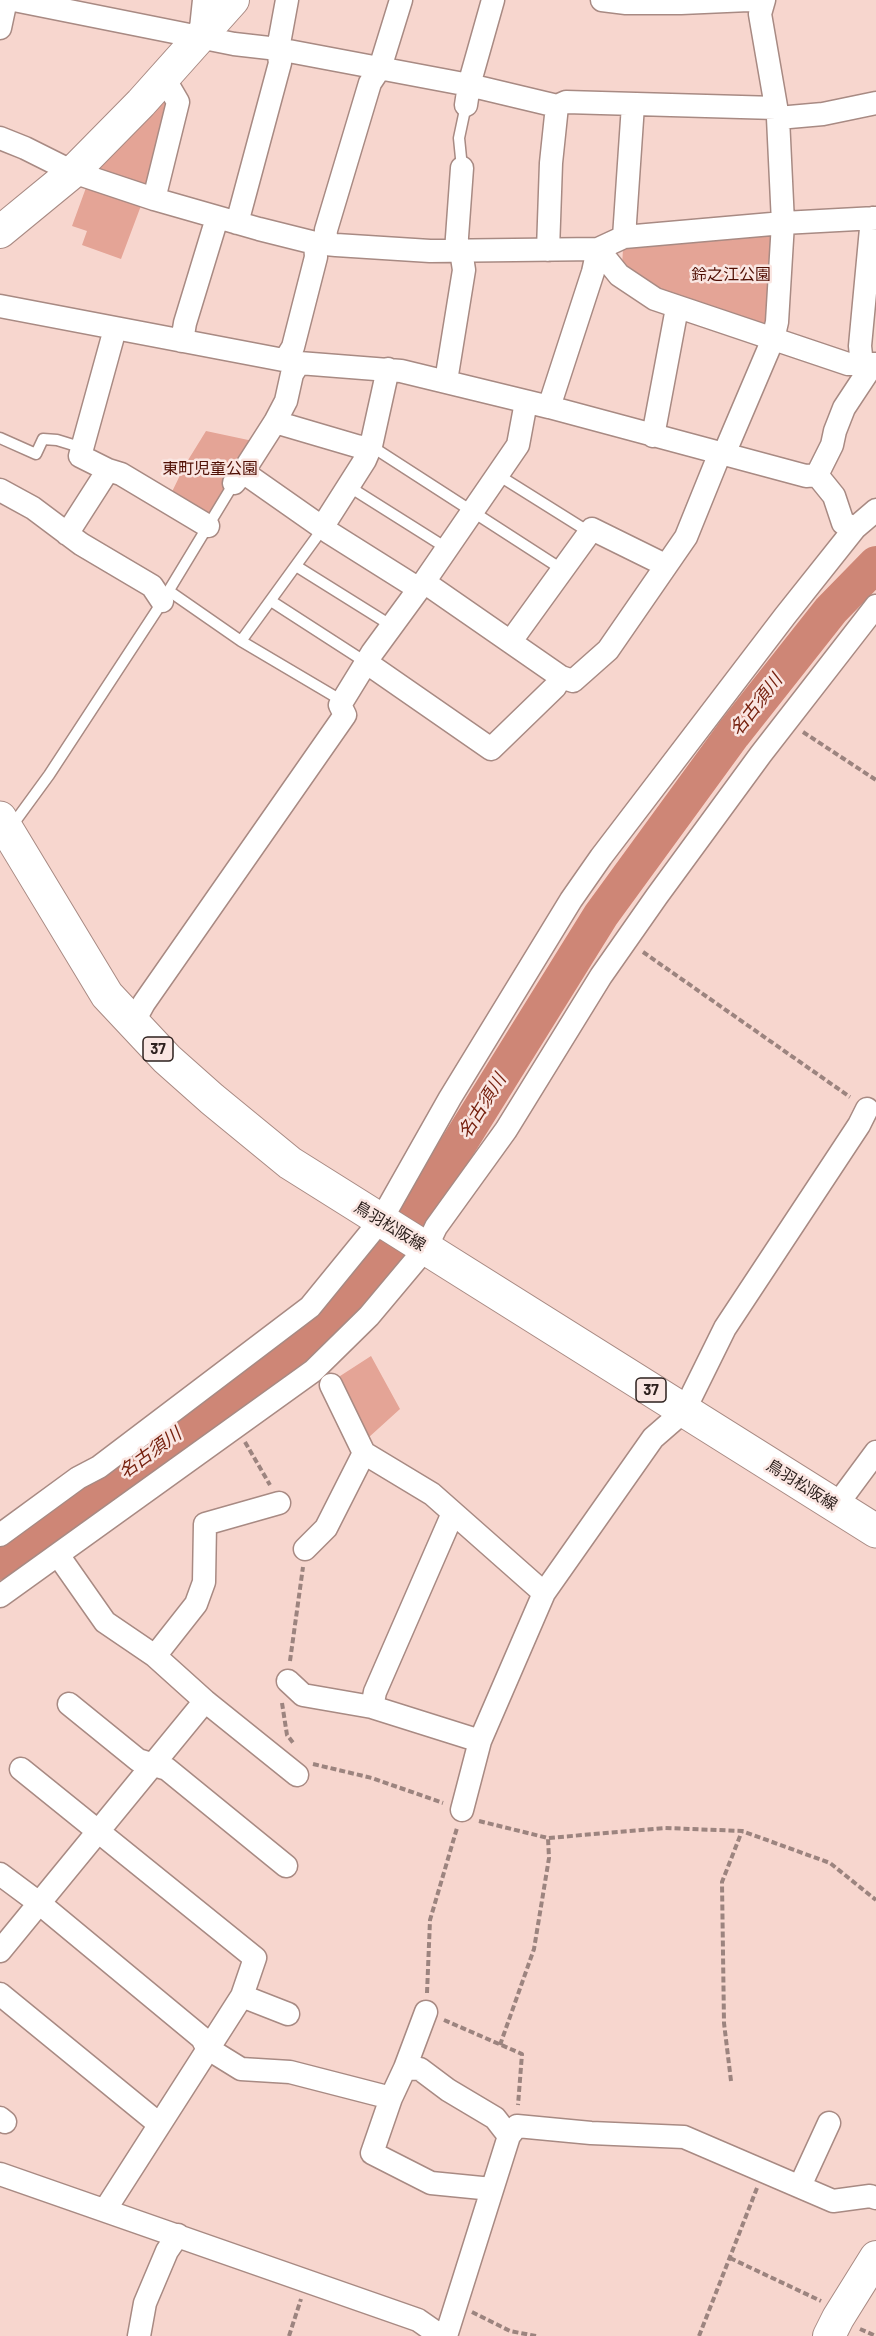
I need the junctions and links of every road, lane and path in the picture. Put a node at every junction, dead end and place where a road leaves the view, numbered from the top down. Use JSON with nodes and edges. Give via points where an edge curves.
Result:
{"nodes":[{"id":1,"x":6,"y":0,"type":"edge"},
{"id":2,"x":14,"y":0,"type":"edge"},
{"id":3,"x":204,"y":0,"type":"edge"},
{"id":4,"x":233,"y":0,"type":"edge"},
{"id":5,"x":287,"y":0,"type":"edge"},
{"id":6,"x":401,"y":0,"type":"edge"},
{"id":7,"x":493,"y":0,"type":"edge"},
{"id":8,"x":602,"y":0,"type":"edge"},
{"id":9,"x":749,"y":0,"type":"edge"},
{"id":10,"x":764,"y":0,"type":"edge"},
{"id":11,"x":682,"y":2,"type":"edge"},
{"id":12,"x":0,"y":28,"type":"edge"},
{"id":13,"x":200,"y":38,"type":"junction"},
{"id":14,"x":278,"y":49,"type":"junction"},
{"id":15,"x":380,"y":68,"type":"junction"},
{"id":16,"x":165,"y":78,"type":"junction"},
{"id":17,"x":468,"y":95,"type":"junction"},
{"id":18,"x":876,"y":104,"type":"edge"},
{"id":19,"x":633,"y":105,"type":"junction"},
{"id":20,"x":557,"y":106,"type":"junction"},
{"id":21,"x":777,"y":113,"type":"junction"},
{"id":22,"x":2,"y":142,"type":"edge"},
{"id":23,"x":462,"y":168,"type":"joint"},
{"id":24,"x":73,"y":172,"type":"junction"},
{"id":25,"x":154,"y":199,"type":"junction"},
{"id":26,"x":874,"y":218,"type":"edge"},
{"id":27,"x":227,"y":220,"type":"junction"},
{"id":28,"x":783,"y":223,"type":"junction"},
{"id":29,"x":0,"y":232,"type":"edge"},
{"id":30,"x":624,"y":237,"type":"junction"},
{"id":31,"x":320,"y":243,"type":"junction"},
{"id":32,"x":598,"y":249,"type":"junction"},
{"id":33,"x":548,"y":250,"type":"junction"},
{"id":34,"x":458,"y":251,"type":"junction"},
{"id":35,"x":0,"y":306,"type":"edge"},
{"id":36,"x":677,"y":308,"type":"junction"},
{"id":37,"x":115,"y":329,"type":"junction"},
{"id":38,"x":773,"y":339,"type":"junction"},
{"id":39,"x":182,"y":341,"type":"junction"},
{"id":40,"x":292,"y":361,"type":"junction"},
{"id":41,"x":870,"y":364,"type":"edge"},
{"id":42,"x":388,"y":369,"type":"junction"},
{"id":43,"x":446,"y":381,"type":"junction"},
{"id":44,"x":526,"y":402,"type":"junction"},
{"id":45,"x":549,"y":406,"type":"junction"},
{"id":46,"x":275,"y":422,"type":"junction"},
{"id":47,"x":653,"y":436,"type":"junction"},
{"id":48,"x":0,"y":438,"type":"edge"},
{"id":49,"x":371,"y":446,"type":"junction"},
{"id":50,"x":83,"y":448,"type":"junction"},
{"id":51,"x":722,"y":454,"type":"junction"},
{"id":52,"x":108,"y":470,"type":"junction"},
{"id":53,"x":498,"y":475,"type":"junction"},
{"id":54,"x":817,"y":475,"type":"junction"},
{"id":55,"x":239,"y":478,"type":"junction"},
{"id":56,"x":348,"y":486,"type":"junction"},
{"id":57,"x":0,"y":490,"type":"edge"},
{"id":58,"x":876,"y":510,"type":"edge"},
{"id":59,"x":473,"y":512,"type":"junction"},
{"id":60,"x":208,"y":526,"type":"junction"},
{"id":61,"x":323,"y":526,"type":"junction"},
{"id":62,"x":855,"y":528,"type":"junction"},
{"id":63,"x":589,"y":532,"type":"junction"},
{"id":64,"x":67,"y":534,"type":"junction"},
{"id":65,"x":448,"y":549,"type":"junction"},
{"id":66,"x":665,"y":565,"type":"junction"},
{"id":67,"x":296,"y":566,"type":"junction"},
{"id":68,"x":563,"y":570,"type":"junction"},
{"id":69,"x":422,"y":586,"type":"junction"},
{"id":70,"x":165,"y":596,"type":"junction"},
{"id":71,"x":271,"y":601,"type":"junction"},
{"id":72,"x":876,"y":606,"type":"edge"},
{"id":73,"x":392,"y":626,"type":"junction"},
{"id":74,"x":241,"y":640,"type":"junction"},
{"id":75,"x":511,"y":641,"type":"junction"},
{"id":76,"x":367,"y":663,"type":"junction"},
{"id":77,"x":561,"y":677,"type":"junction"},
{"id":78,"x":340,"y":705,"type":"junction"},
{"id":79,"x":802,"y":731,"type":"dead end"},
{"id":80,"x":876,"y":780,"type":"edge"},
{"id":81,"x":4,"y":825,"type":"edge"},
{"id":82,"x":642,"y":951,"type":"dead end"},
{"id":83,"x":133,"y":1023,"type":"junction"},
{"id":84,"x":867,"y":1109,"type":"joint"},
{"id":85,"x":381,"y":1220,"type":"junction"},
{"id":86,"x":426,"y":1248,"type":"junction"},
{"id":87,"x":331,"y":1385,"type":"dead end"},
{"id":88,"x":684,"y":1411,"type":"junction"},
{"id":89,"x":236,"y":1425,"type":"junction"},
{"id":90,"x":876,"y":1452,"type":"edge"},
{"id":91,"x":364,"y":1453,"type":"junction"},
{"id":92,"x":279,"y":1503,"type":"joint"},
{"id":93,"x":836,"y":1506,"type":"junction"},
{"id":94,"x":453,"y":1513,"type":"junction"},
{"id":95,"x":876,"y":1531,"type":"edge"},
{"id":96,"x":0,"y":1535,"type":"edge"},
{"id":97,"x":305,"y":1549,"type":"joint"},
{"id":98,"x":58,"y":1555,"type":"junction"},
{"id":99,"x":544,"y":1593,"type":"junction"},
{"id":100,"x":0,"y":1596,"type":"edge"},
{"id":101,"x":155,"y":1656,"type":"junction"},
{"id":102,"x":288,"y":1681,"type":"junction"},
{"id":103,"x":205,"y":1701,"type":"junction"},
{"id":104,"x":69,"y":1704,"type":"dead end"},
{"id":105,"x":372,"y":1707,"type":"junction"},
{"id":106,"x":480,"y":1741,"type":"junction"},
{"id":107,"x":301,"y":1763,"type":"junction"},
{"id":108,"x":153,"y":1765,"type":"junction"},
{"id":109,"x":21,"y":1769,"type":"dead end"},
{"id":110,"x":462,"y":1810,"type":"junction"},
{"id":111,"x":98,"y":1831,"type":"junction"},
{"id":112,"x":742,"y":1831,"type":"junction"},
{"id":113,"x":548,"y":1838,"type":"junction"},
{"id":114,"x":286,"y":1866,"type":"dead end"},
{"id":115,"x":0,"y":1874,"type":"edge"},
{"id":116,"x":876,"y":1900,"type":"edge"},
{"id":117,"x":39,"y":1903,"type":"junction"},
{"id":118,"x":0,"y":1951,"type":"edge"},
{"id":119,"x":0,"y":1994,"type":"edge"},
{"id":120,"x":242,"y":1996,"type":"junction"},
{"id":121,"x":426,"y":2012,"type":"junction"},
{"id":122,"x":288,"y":2014,"type":"dead end"},
{"id":123,"x":500,"y":2044,"type":"junction"},
{"id":124,"x":207,"y":2048,"type":"junction"},
{"id":125,"x":405,"y":2067,"type":"junction"},
{"id":126,"x":731,"y":2081,"type":"dead end"},
{"id":127,"x":391,"y":2098,"type":"junction"},
{"id":128,"x":829,"y":2123,"type":"dead end"},
{"id":129,"x":159,"y":2124,"type":"junction"},
{"id":130,"x":513,"y":2131,"type":"junction"},
{"id":131,"x":764,"y":2170,"type":"junction"},
{"id":132,"x":0,"y":2174,"type":"edge"},
{"id":133,"x":800,"y":2186,"type":"junction"},
{"id":134,"x":492,"y":2189,"type":"junction"},
{"id":135,"x":876,"y":2198,"type":"edge"},
{"id":136,"x":105,"y":2210,"type":"junction"},
{"id":137,"x":178,"y":2235,"type":"junction"},
{"id":138,"x":876,"y":2257,"type":"edge"},
{"id":139,"x":730,"y":2258,"type":"junction"},
{"id":140,"x":306,"y":2281,"type":"junction"},
{"id":141,"x":456,"y":2304,"type":"junction"},
{"id":142,"x":833,"y":2327,"type":"edge"},
{"id":143,"x":139,"y":2336,"type":"edge"},
{"id":144,"x":289,"y":2336,"type":"edge"},
{"id":145,"x":441,"y":2336,"type":"edge"},
{"id":146,"x":446,"y":2336,"type":"edge"},
{"id":147,"x":536,"y":2336,"type":"edge"},
{"id":148,"x":699,"y":2336,"type":"edge"},
{"id":149,"x":876,"y":2336,"type":"edge"}],
"edges":[{"from":1,"to":12,"type":"street"},
{"from":2,"to":13,"type":"street"},
{"from":3,"to":13,"type":"street"},
{"from":4,"to":13,"type":"street"},
{"from":5,"to":14,"type":"street"},
{"from":6,"to":15,"type":"street"},
{"from":7,"to":17,"type":"street"},
{"from":8,"to":11,"type":"street"},
{"from":9,"to":11,"type":"street"},
{"from":10,"to":21,"type":"street","via":[[760,14]]},
{"from":13,"to":14,"type":"street"},
{"from":13,"to":16,"type":"street"},
{"from":14,"to":15,"type":"street"},
{"from":14,"to":27,"type":"street","via":[[280,63]]},
{"from":15,"to":17,"type":"street"},
{"from":15,"to":31,"type":"street","via":[[370,83]]},
{"from":16,"to":24,"type":"street"},
{"from":16,"to":25,"type":"street","via":[[178,102]]},
{"from":17,"to":20,"type":"street"},
{"from":17,"to":23,"type":"lane","via":[[459,138]]},
{"from":18,"to":21,"type":"street","via":[[824,114]]},
{"from":19,"to":20,"type":"street","via":[[566,102]]},
{"from":19,"to":21,"type":"street"},
{"from":19,"to":30,"type":"street"},
{"from":20,"to":33,"type":"street"},
{"from":21,"to":28,"type":"street"},
{"from":22,"to":24,"type":"street","via":[[25,148]]},
{"from":23,"to":34,"type":"street"},
{"from":24,"to":25,"type":"street"},
{"from":24,"to":29,"type":"street"},
{"from":25,"to":27,"type":"street"},
{"from":26,"to":28,"type":"street"},
{"from":26,"to":41,"type":"street","via":[[860,346]]},
{"from":27,"to":31,"type":"street"},
{"from":27,"to":39,"type":"street","via":[[185,323]]},
{"from":28,"to":30,"type":"street"},
{"from":28,"to":38,"type":"street"},
{"from":30,"to":32,"type":"street"},
{"from":31,"to":34,"type":"street"},
{"from":31,"to":40,"type":"street"},
{"from":32,"to":33,"type":"street"},
{"from":32,"to":36,"type":"street","via":[[619,275]]},
{"from":32,"to":45,"type":"street"},
{"from":33,"to":34,"type":"street"},
{"from":34,"to":43,"type":"street","via":[[464,270]]},
{"from":35,"to":37,"type":"street"},
{"from":36,"to":38,"type":"street"},
{"from":36,"to":47,"type":"street"},
{"from":37,"to":39,"type":"street"},
{"from":37,"to":50,"type":"street"},
{"from":38,"to":41,"type":"street","via":[[848,363]]},
{"from":38,"to":51,"type":"street"},
{"from":39,"to":40,"type":"street"},
{"from":40,"to":42,"type":"street"},
{"from":40,"to":46,"type":"street","via":[[286,401]]},
{"from":41,"to":54,"type":"street","via":[[844,408]]},
{"from":42,"to":43,"type":"street"},
{"from":42,"to":49,"type":"street"},
{"from":43,"to":44,"type":"street"},
{"from":44,"to":45,"type":"street"},
{"from":44,"to":53,"type":"street","via":[[518,445]]},
{"from":45,"to":47,"type":"street"},
{"from":46,"to":49,"type":"street","via":[[360,447]]},
{"from":46,"to":55,"type":"street"},
{"from":47,"to":51,"type":"street"},
{"from":48,"to":50,"type":"lane","via":[[36,454],[43,439]]},
{"from":49,"to":56,"type":"street"},
{"from":49,"to":59,"type":"lane"},
{"from":50,"to":52,"type":"street","via":[[81,456]]},
{"from":51,"to":54,"type":"street","via":[[806,476]]},
{"from":51,"to":66,"type":"street","via":[[686,537]]},
{"from":52,"to":60,"type":"street"},
{"from":52,"to":64,"type":"street"},
{"from":53,"to":59,"type":"street"},
{"from":53,"to":63,"type":"lane"},
{"from":54,"to":62,"type":"street","via":[[834,496],[843,523]]},
{"from":55,"to":60,"type":"lane"},
{"from":55,"to":61,"type":"street"},
{"from":56,"to":61,"type":"street"},
{"from":56,"to":65,"type":"lane"},
{"from":57,"to":64,"type":"street","via":[[33,508]]},
{"from":58,"to":62,"type":"street"},
{"from":59,"to":65,"type":"street"},
{"from":59,"to":68,"type":"lane"},
{"from":60,"to":70,"type":"lane"},
{"from":61,"to":67,"type":"lane"},
{"from":61,"to":69,"type":"street"},
{"from":62,"to":85,"type":"street","via":[[571,900]]},
{"from":63,"to":66,"type":"street","via":[[592,530]]},
{"from":63,"to":68,"type":"street"},
{"from":64,"to":70,"type":"street"},
{"from":65,"to":69,"type":"street"},
{"from":66,"to":77,"type":"street","via":[[608,650],[573,681]]},
{"from":67,"to":71,"type":"lane"},
{"from":67,"to":73,"type":"lane"},
{"from":68,"to":75,"type":"street"},
{"from":69,"to":73,"type":"street"},
{"from":69,"to":75,"type":"street"},
{"from":70,"to":74,"type":"lane"},
{"from":70,"to":81,"type":"lane","via":[[55,765]]},
{"from":71,"to":74,"type":"lane"},
{"from":71,"to":76,"type":"lane"},
{"from":72,"to":86,"type":"street","via":[[761,754],[600,976],[506,1130],[436,1227]]},
{"from":73,"to":76,"type":"street"},
{"from":74,"to":78,"type":"lane","via":[[334,696]]},
{"from":75,"to":77,"type":"street"},
{"from":76,"to":77,"type":"street","via":[[491,749]]},
{"from":76,"to":78,"type":"street"},
{"from":78,"to":83,"type":"street","via":[[345,715]]},
{"from":79,"to":80,"type":"path"},
{"from":81,"to":83,"type":"main road","name":"鳥羽松阪線","number":"37","via":[[107,995]]},
{"from":82,"to":84,"type":"path"},
{"from":83,"to":85,"type":"main road","name":"鳥羽松阪線","number":"37","via":[[167,1059],[290,1163]]},
{"from":84,"to":88,"type":"street","via":[[725,1328]]},
{"from":85,"to":86,"type":"main road","name":"鳥羽松阪線","number":"37"},
{"from":85,"to":96,"type":"street","via":[[310,1307],[99,1467]]},
{"from":86,"to":88,"type":"main road","name":"鳥羽松阪線","number":"37"},
{"from":86,"to":89,"type":"street","via":[[369,1316],[313,1371]]},
{"from":87,"to":91,"type":"street"},
{"from":88,"to":93,"type":"main road","name":"鳥羽松阪線","number":"37"},
{"from":88,"to":99,"type":"street","via":[[653,1438]]},
{"from":89,"to":92,"type":"path"},
{"from":89,"to":98,"type":"street"},
{"from":90,"to":93,"type":"street"},
{"from":91,"to":94,"type":"street","via":[[432,1494]]},
{"from":91,"to":97,"type":"street","via":[[326,1528]]},
{"from":92,"to":101,"type":"street","via":[[205,1524],[204,1582],[196,1604]]},
{"from":93,"to":95,"type":"main road","name":"鳥羽松阪線","number":"37"},
{"from":94,"to":99,"type":"street"},
{"from":94,"to":105,"type":"street","via":[[375,1692]]},
{"from":97,"to":102,"type":"path"},
{"from":98,"to":100,"type":"street"},
{"from":98,"to":101,"type":"street","via":[[105,1622]]},
{"from":99,"to":106,"type":"street"},
{"from":101,"to":103,"type":"street"},
{"from":102,"to":105,"type":"street","via":[[303,1695]]},
{"from":102,"to":107,"type":"path","via":[[282,1703],[285,1724]]},
{"from":103,"to":107,"type":"street"},
{"from":103,"to":108,"type":"street"},
{"from":104,"to":108,"type":"street","via":[[138,1760]]},
{"from":105,"to":106,"type":"street"},
{"from":106,"to":110,"type":"street"},
{"from":107,"to":110,"type":"path","via":[[372,1778]]},
{"from":108,"to":111,"type":"street"},
{"from":108,"to":114,"type":"street","via":[[167,1769]]},
{"from":109,"to":111,"type":"street"},
{"from":110,"to":113,"type":"path","via":[[477,1821]]},
{"from":110,"to":121,"type":"path","via":[[430,1920]]},
{"from":111,"to":117,"type":"street"},
{"from":111,"to":120,"type":"street","via":[[255,1958]]},
{"from":112,"to":113,"type":"path","via":[[666,1828]]},
{"from":112,"to":116,"type":"path","via":[[830,1863]]},
{"from":112,"to":126,"type":"path","via":[[722,1881],[724,2023]]},
{"from":113,"to":123,"type":"path","via":[[549,1858],[534,1949]]},
{"from":115,"to":117,"type":"street"},
{"from":117,"to":118,"type":"street"},
{"from":117,"to":124,"type":"street","via":[[202,2038]]},
{"from":119,"to":129,"type":"street"},
{"from":120,"to":122,"type":"street"},
{"from":120,"to":124,"type":"street"},
{"from":121,"to":123,"type":"path"},
{"from":121,"to":125,"type":"street"},
{"from":123,"to":130,"type":"path","via":[[522,2054]]},
{"from":124,"to":127,"type":"street","via":[[241,2070],[290,2072]]},
{"from":124,"to":129,"type":"street"},
{"from":125,"to":127,"type":"street"},
{"from":125,"to":130,"type":"street","via":[[420,2069]]},
{"from":127,"to":134,"type":"street","via":[[372,2153],[431,2183]]},
{"from":128,"to":133,"type":"street"},
{"from":129,"to":136,"type":"street"},
{"from":130,"to":131,"type":"street","via":[[684,2136]]},
{"from":130,"to":134,"type":"street"},
{"from":131,"to":133,"type":"street"},
{"from":131,"to":139,"type":"path"},
{"from":132,"to":136,"type":"street"},
{"from":133,"to":135,"type":"street","via":[[834,2201]]},
{"from":134,"to":141,"type":"street"},
{"from":136,"to":137,"type":"street"},
{"from":137,"to":140,"type":"street"},
{"from":137,"to":143,"type":"street","via":[[167,2251],[146,2303]]},
{"from":138,"to":142,"type":"street"},
{"from":139,"to":142,"type":"path","via":[[828,2304]]},
{"from":139,"to":148,"type":"path"},
{"from":140,"to":144,"type":"path"},
{"from":140,"to":145,"type":"street","via":[[418,2320]]},
{"from":141,"to":146,"type":"street"},
{"from":141,"to":147,"type":"path","via":[[510,2331]]},
{"from":142,"to":149,"type":"path"}]}
